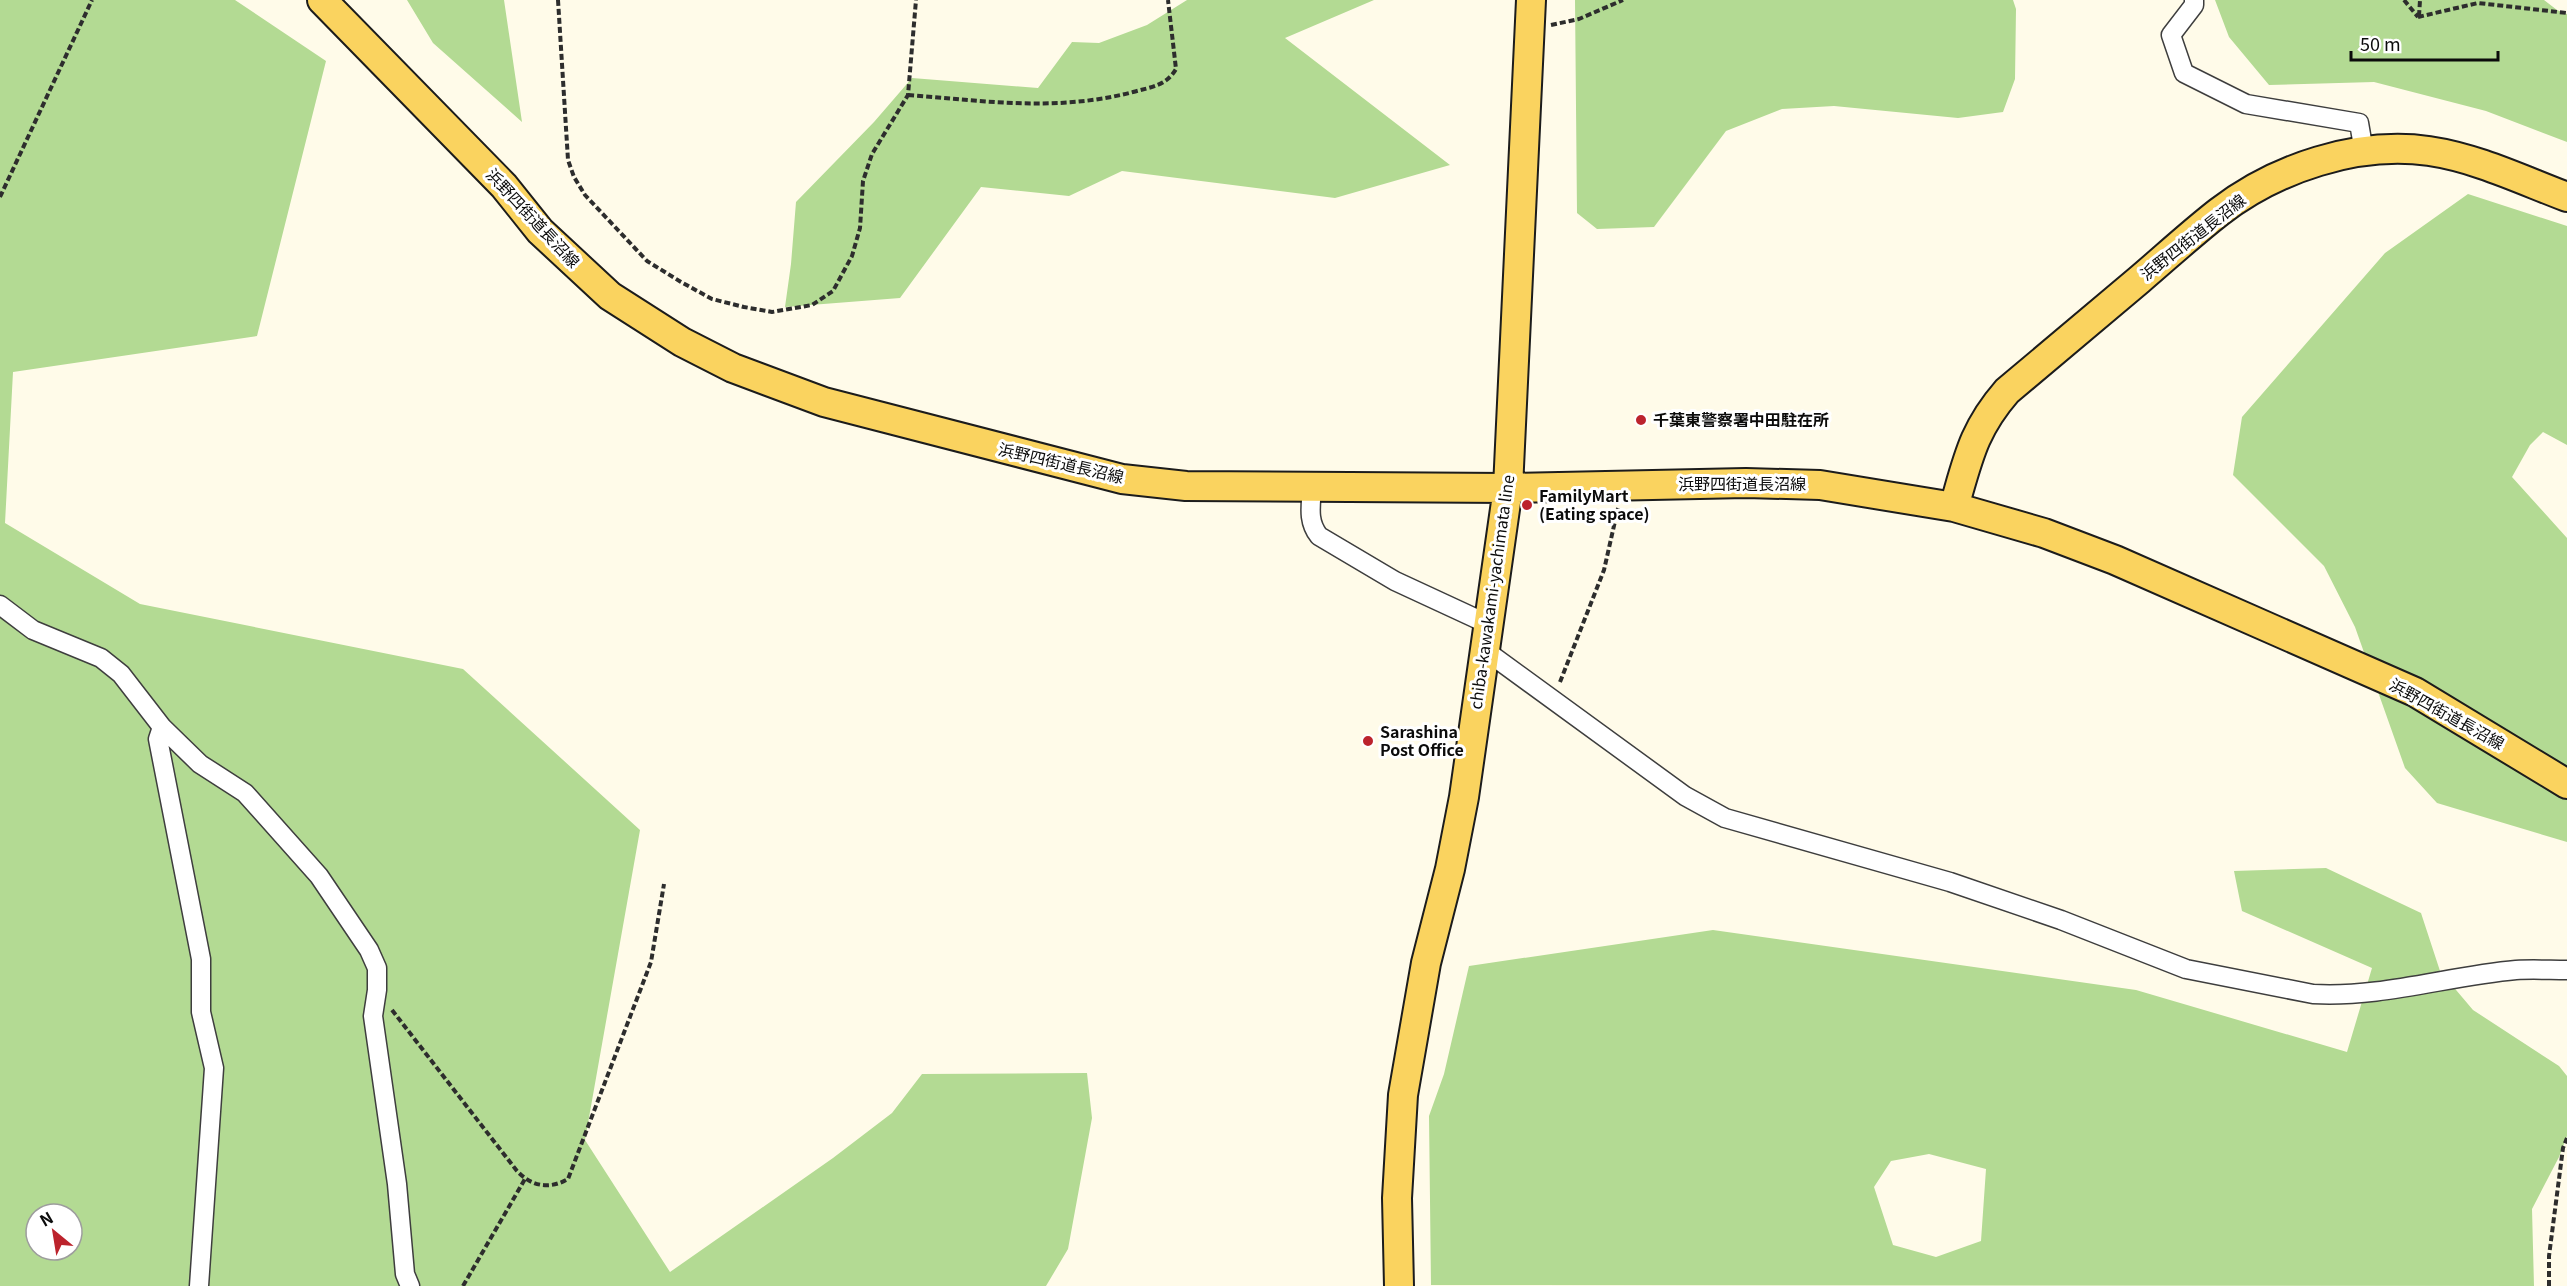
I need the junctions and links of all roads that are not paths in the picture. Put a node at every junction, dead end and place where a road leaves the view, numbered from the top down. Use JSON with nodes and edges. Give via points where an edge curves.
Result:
{"nodes":[{"id":1,"x":322,"y":0,"type":"edge"},
{"id":2,"x":2194,"y":0,"type":"edge"},
{"id":3,"x":1530,"y":13,"type":"edge"},
{"id":4,"x":2364,"y":152,"type":"junction"},
{"id":5,"x":2567,"y":197,"type":"edge"},
{"id":6,"x":1312,"y":487,"type":"junction"},
{"id":7,"x":1508,"y":488,"type":"junction"},
{"id":8,"x":1954,"y":507,"type":"junction"},
{"id":9,"x":0,"y":605,"type":"edge"},
{"id":10,"x":1488,"y":638,"type":"junction"},
{"id":11,"x":162,"y":727,"type":"junction"},
{"id":12,"x":2567,"y":784,"type":"edge"},
{"id":13,"x":2567,"y":970,"type":"edge"},
{"id":14,"x":199,"y":1286,"type":"edge"},
{"id":15,"x":410,"y":1286,"type":"edge"},
{"id":16,"x":1400,"y":1286,"type":"edge"}],
"edges":[{"from":1,"to":6,"type":"main road","name":"浜野四街道長沼線","via":[[504,186],[540,231],[610,296],[682,342],[733,368],[824,402],[1122,479],[1186,486]]},
{"from":2,"to":4,"type":"street","via":[[2171,35],[2184,73],[2246,104],[2359,123]]},
{"from":3,"to":7,"type":"main road","name":"chiba-kawakami-yachimata line"},
{"from":4,"to":5,"type":"main road","name":"浜野四街道長沼線","via":[[2438,153],[2485,165]]},
{"from":4,"to":8,"type":"main road","name":"浜野四街道長沼線","via":[[2292,171],[2242,197],[2007,391],[1973,442]]},
{"from":6,"to":7,"type":"main road","name":"浜野四街道長沼線"},
{"from":6,"to":10,"type":"street","via":[[1310,518],[1319,536]]},
{"from":7,"to":8,"type":"main road","name":"浜野四街道長沼線","via":[[1820,485]]},
{"from":7,"to":10,"type":"main road","name":"chiba-kawakami-yachimata line"},
{"from":8,"to":12,"type":"main road","name":"浜野四街道長沼線","via":[[2044,533],[2115,560],[2415,693]]},
{"from":9,"to":11,"type":"street","via":[[33,630],[101,658],[121,674]]},
{"from":10,"to":13,"type":"street","via":[[1553,700],[1684,796],[1725,818],[1950,882],[2186,969],[2331,995],[2516,970]]},
{"from":10,"to":16,"type":"main road","name":"chiba-kawakami-yachimata line","via":[[1464,797],[1426,963],[1403,1095],[1397,1198]]},
{"from":11,"to":14,"type":"street","via":[[158,739],[201,959],[201,1011],[214,1068]]},
{"from":11,"to":15,"type":"street","via":[[200,764],[245,793],[319,876],[377,968],[373,1016],[397,1184],[405,1274]]}]}
